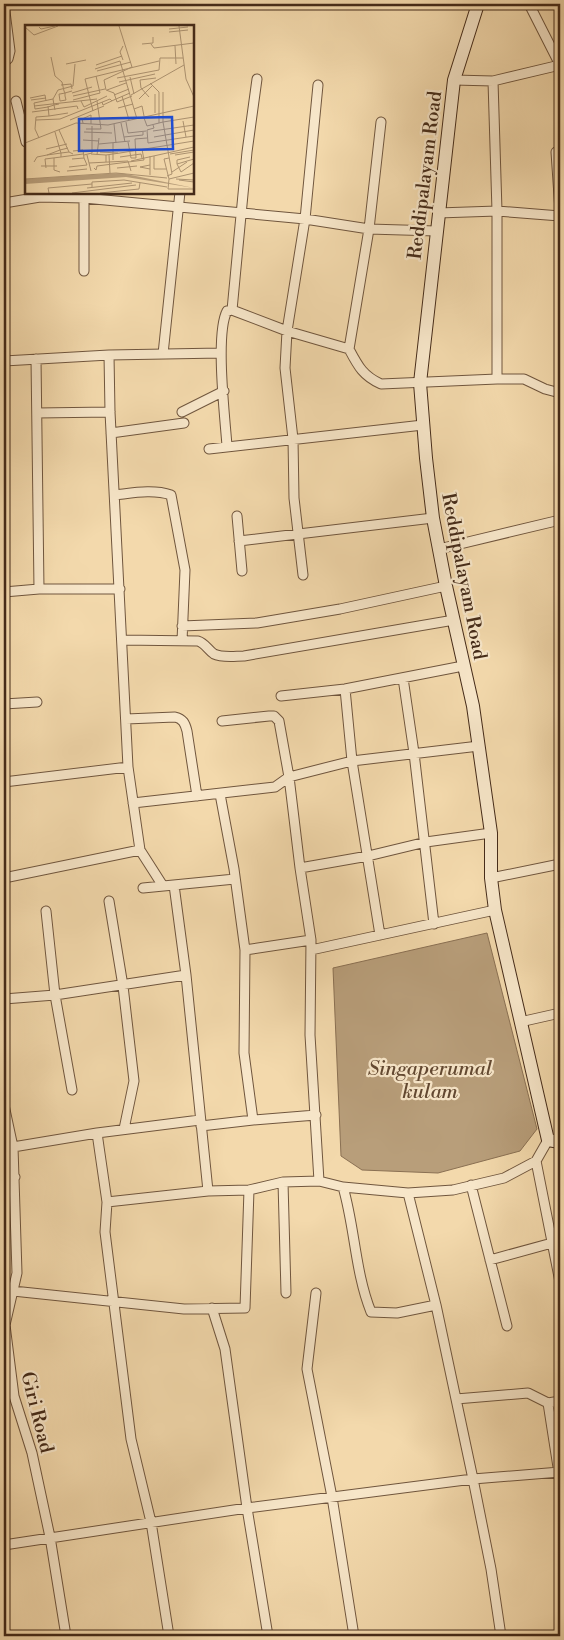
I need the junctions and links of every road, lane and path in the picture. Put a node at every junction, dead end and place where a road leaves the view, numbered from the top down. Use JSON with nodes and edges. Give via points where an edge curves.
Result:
{"nodes":[{"id":1,"x":4,"y":4,"type":"edge"},
{"id":2,"x":478,"y":4,"type":"edge"},
{"id":3,"x":529,"y":4,"type":"edge"},
{"id":4,"x":4,"y":61,"type":"edge"},
{"id":5,"x":560,"y":65,"type":"edge"},
{"id":6,"x":257,"y":79,"type":"dead end"},
{"id":7,"x":454,"y":80,"type":"junction"},
{"id":8,"x":493,"y":81,"type":"junction"},
{"id":9,"x":318,"y":85,"type":"dead end"},
{"id":10,"x":16,"y":101,"type":"dead end"},
{"id":11,"x":381,"y":122,"type":"dead end"},
{"id":12,"x":25,"y":138,"type":"edge"},
{"id":13,"x":556,"y":152,"type":"dead end"},
{"id":14,"x":180,"y":194,"type":"edge"},
{"id":15,"x":40,"y":195,"type":"edge"},
{"id":16,"x":84,"y":198,"type":"junction"},
{"id":17,"x":4,"y":203,"type":"edge"},
{"id":18,"x":177,"y":207,"type":"junction"},
{"id":19,"x":497,"y":211,"type":"junction"},
{"id":20,"x":560,"y":211,"type":"edge"},
{"id":21,"x":240,"y":213,"type":"junction"},
{"id":22,"x":438,"y":213,"type":"junction"},
{"id":23,"x":560,"y":216,"type":"edge"},
{"id":24,"x":305,"y":219,"type":"junction"},
{"id":25,"x":369,"y":229,"type":"junction"},
{"id":26,"x":436,"y":231,"type":"junction"},
{"id":27,"x":84,"y":271,"type":"dead end"},
{"id":28,"x":232,"y":310,"type":"junction"},
{"id":29,"x":286,"y":331,"type":"junction"},
{"id":30,"x":349,"y":349,"type":"junction"},
{"id":31,"x":221,"y":352,"type":"junction"},
{"id":32,"x":163,"y":354,"type":"junction"},
{"id":33,"x":109,"y":355,"type":"junction"},
{"id":34,"x":36,"y":359,"type":"junction"},
{"id":35,"x":4,"y":361,"type":"edge"},
{"id":36,"x":497,"y":378,"type":"junction"},
{"id":37,"x":420,"y":382,"type":"junction"},
{"id":38,"x":224,"y":391,"type":"junction"},
{"id":39,"x":560,"y":393,"type":"edge"},
{"id":40,"x":110,"y":412,"type":"junction"},
{"id":41,"x":182,"y":412,"type":"dead end"},
{"id":42,"x":37,"y":413,"type":"junction"},
{"id":43,"x":184,"y":423,"type":"dead end"},
{"id":44,"x":423,"y":426,"type":"junction"},
{"id":45,"x":112,"y":433,"type":"junction"},
{"id":46,"x":293,"y":439,"type":"junction"},
{"id":47,"x":227,"y":446,"type":"junction"},
{"id":48,"x":209,"y":449,"type":"dead end"},
{"id":49,"x":115,"y":496,"type":"junction"},
{"id":50,"x":237,"y":516,"type":"dead end"},
{"id":51,"x":433,"y":518,"type":"junction"},
{"id":52,"x":560,"y":520,"type":"edge"},
{"id":53,"x":299,"y":534,"type":"junction"},
{"id":54,"x":239,"y":542,"type":"junction"},
{"id":55,"x":439,"y":548,"type":"junction"},
{"id":56,"x":242,"y":571,"type":"dead end"},
{"id":57,"x":303,"y":575,"type":"dead end"},
{"id":58,"x":446,"y":586,"type":"junction"},
{"id":59,"x":39,"y":589,"type":"junction"},
{"id":60,"x":120,"y":589,"type":"junction"},
{"id":61,"x":4,"y":592,"type":"edge"},
{"id":62,"x":454,"y":620,"type":"junction"},
{"id":63,"x":182,"y":626,"type":"junction"},
{"id":64,"x":122,"y":640,"type":"junction"},
{"id":65,"x":182,"y":641,"type":"junction"},
{"id":66,"x":464,"y":666,"type":"junction"},
{"id":67,"x":402,"y":678,"type":"junction"},
{"id":68,"x":345,"y":689,"type":"junction"},
{"id":69,"x":281,"y":696,"type":"dead end"},
{"id":70,"x":37,"y":702,"type":"dead end"},
{"id":71,"x":4,"y":704,"type":"edge"},
{"id":72,"x":126,"y":719,"type":"junction"},
{"id":73,"x":222,"y":721,"type":"dead end"},
{"id":74,"x":479,"y":746,"type":"junction"},
{"id":75,"x":414,"y":753,"type":"junction"},
{"id":76,"x":352,"y":761,"type":"junction"},
{"id":77,"x":128,"y":767,"type":"junction"},
{"id":78,"x":289,"y":777,"type":"junction"},
{"id":79,"x":4,"y":782,"type":"edge"},
{"id":80,"x":220,"y":794,"type":"junction"},
{"id":81,"x":197,"y":796,"type":"junction"},
{"id":82,"x":133,"y":803,"type":"junction"},
{"id":83,"x":491,"y":834,"type":"junction"},
{"id":84,"x":426,"y":842,"type":"junction"},
{"id":85,"x":140,"y":850,"type":"junction"},
{"id":86,"x":368,"y":856,"type":"junction"},
{"id":87,"x":560,"y":864,"type":"edge"},
{"id":88,"x":300,"y":868,"type":"junction"},
{"id":89,"x":4,"y":878,"type":"edge"},
{"id":90,"x":235,"y":878,"type":"junction"},
{"id":91,"x":490,"y":878,"type":"junction"},
{"id":92,"x":174,"y":885,"type":"junction"},
{"id":93,"x":163,"y":886,"type":"junction"},
{"id":94,"x":143,"y":888,"type":"dead end"},
{"id":95,"x":109,"y":901,"type":"dead end"},
{"id":96,"x":495,"y":910,"type":"junction"},
{"id":97,"x":46,"y":912,"type":"dead end"},
{"id":98,"x":434,"y":924,"type":"junction"},
{"id":99,"x":380,"y":935,"type":"junction"},
{"id":100,"x":311,"y":940,"type":"junction"},
{"id":101,"x":245,"y":950,"type":"junction"},
{"id":102,"x":311,"y":950,"type":"junction"},
{"id":103,"x":186,"y":975,"type":"junction"},
{"id":104,"x":123,"y":986,"type":"junction"},
{"id":105,"x":55,"y":995,"type":"junction"},
{"id":106,"x":4,"y":999,"type":"edge"},
{"id":107,"x":560,"y":1013,"type":"edge"},
{"id":108,"x":520,"y":1022,"type":"junction"},
{"id":109,"x":72,"y":1090,"type":"dead end"},
{"id":110,"x":4,"y":1105,"type":"edge"},
{"id":111,"x":316,"y":1116,"type":"junction"},
{"id":112,"x":253,"y":1120,"type":"junction"},
{"id":113,"x":201,"y":1123,"type":"junction"},
{"id":114,"x":124,"y":1129,"type":"junction"},
{"id":115,"x":97,"y":1133,"type":"junction"},
{"id":116,"x":8,"y":1135,"type":"edge"},
{"id":117,"x":554,"y":1141,"type":"edge"},
{"id":118,"x":14,"y":1147,"type":"junction"},
{"id":119,"x":536,"y":1161,"type":"junction"},
{"id":120,"x":15,"y":1176,"type":"junction"},
{"id":121,"x":4,"y":1179,"type":"edge"},
{"id":122,"x":319,"y":1181,"type":"junction"},
{"id":123,"x":284,"y":1182,"type":"junction"},
{"id":124,"x":471,"y":1185,"type":"junction"},
{"id":125,"x":343,"y":1187,"type":"junction"},
{"id":126,"x":249,"y":1190,"type":"junction"},
{"id":127,"x":208,"y":1191,"type":"junction"},
{"id":128,"x":408,"y":1193,"type":"junction"},
{"id":129,"x":107,"y":1202,"type":"junction"},
{"id":130,"x":560,"y":1232,"type":"edge"},
{"id":131,"x":552,"y":1239,"type":"junction"},
{"id":132,"x":490,"y":1260,"type":"junction"},
{"id":133,"x":560,"y":1282,"type":"edge"},
{"id":134,"x":13,"y":1291,"type":"junction"},
{"id":135,"x":286,"y":1293,"type":"dead end"},
{"id":136,"x":316,"y":1293,"type":"dead end"},
{"id":137,"x":114,"y":1303,"type":"junction"},
{"id":138,"x":436,"y":1305,"type":"junction"},
{"id":139,"x":212,"y":1308,"type":"junction"},
{"id":140,"x":507,"y":1326,"type":"dead end"},
{"id":141,"x":456,"y":1399,"type":"junction"},
{"id":142,"x":560,"y":1401,"type":"edge"},
{"id":143,"x":548,"y":1403,"type":"junction"},
{"id":144,"x":560,"y":1475,"type":"edge"},
{"id":145,"x":473,"y":1480,"type":"junction"},
{"id":146,"x":332,"y":1497,"type":"junction"},
{"id":147,"x":246,"y":1508,"type":"junction"},
{"id":148,"x":151,"y":1522,"type":"junction"},
{"id":149,"x":50,"y":1537,"type":"junction"},
{"id":150,"x":4,"y":1545,"type":"edge"},
{"id":151,"x":66,"y":1636,"type":"edge"},
{"id":152,"x":170,"y":1636,"type":"edge"},
{"id":153,"x":268,"y":1636,"type":"edge"},
{"id":154,"x":354,"y":1636,"type":"edge"},
{"id":155,"x":501,"y":1636,"type":"edge"}],
"edges":[{"from":1,"to":4,"type":"street","via":[[10,51]]},
{"from":2,"to":7,"type":"main road","name":"Reddipalayam Road"},
{"from":3,"to":5,"type":"street"},
{"from":5,"to":8,"type":"street"},
{"from":6,"to":21,"type":"street"},
{"from":7,"to":8,"type":"street"},
{"from":7,"to":22,"type":"main road","name":"Reddipalayam Road"},
{"from":8,"to":19,"type":"street"},
{"from":9,"to":24,"type":"street"},
{"from":10,"to":12,"type":"street"},
{"from":11,"to":25,"type":"street"},
{"from":13,"to":20,"type":"street"},
{"from":14,"to":18,"type":"street"},
{"from":15,"to":16,"type":"street"},
{"from":15,"to":17,"type":"street"},
{"from":16,"to":18,"type":"street"},
{"from":16,"to":27,"type":"street"},
{"from":18,"to":21,"type":"street"},
{"from":18,"to":32,"type":"street"},
{"from":19,"to":22,"type":"street"},
{"from":19,"to":23,"type":"street"},
{"from":19,"to":36,"type":"street"},
{"from":21,"to":24,"type":"street"},
{"from":21,"to":28,"type":"street"},
{"from":22,"to":26,"type":"main road","name":"Reddipalayam Road"},
{"from":24,"to":25,"type":"street"},
{"from":24,"to":29,"type":"street"},
{"from":25,"to":26,"type":"street"},
{"from":25,"to":30,"type":"street"},
{"from":26,"to":37,"type":"main road","name":"Reddipalayam Road"},
{"from":28,"to":29,"type":"street"},
{"from":28,"to":31,"type":"street","via":[[226,311],[223,318]]},
{"from":29,"to":30,"type":"street"},
{"from":29,"to":46,"type":"street","via":[[285,368]]},
{"from":30,"to":37,"type":"street","via":[[357,365],[375,382]]},
{"from":31,"to":32,"type":"street"},
{"from":31,"to":38,"type":"street"},
{"from":32,"to":33,"type":"street"},
{"from":33,"to":34,"type":"street"},
{"from":33,"to":40,"type":"street"},
{"from":34,"to":35,"type":"street"},
{"from":34,"to":42,"type":"street"},
{"from":36,"to":37,"type":"street"},
{"from":36,"to":39,"type":"street","via":[[524,379]]},
{"from":37,"to":44,"type":"main road","name":"Reddipalayam Road"},
{"from":38,"to":41,"type":"street"},
{"from":38,"to":47,"type":"street"},
{"from":40,"to":42,"type":"street"},
{"from":40,"to":45,"type":"street"},
{"from":42,"to":59,"type":"street"},
{"from":43,"to":45,"type":"street"},
{"from":44,"to":46,"type":"street"},
{"from":44,"to":51,"type":"main road","name":"Reddipalayam Road"},
{"from":45,"to":49,"type":"street"},
{"from":46,"to":47,"type":"street"},
{"from":46,"to":53,"type":"street","via":[[294,498]]},
{"from":47,"to":48,"type":"street"},
{"from":49,"to":60,"type":"street"},
{"from":49,"to":63,"type":"street","via":[[140,492],[171,496],[185,570]]},
{"from":50,"to":54,"type":"street"},
{"from":51,"to":53,"type":"street"},
{"from":51,"to":55,"type":"main road","name":"Reddipalayam Road"},
{"from":52,"to":55,"type":"street"},
{"from":53,"to":54,"type":"street"},
{"from":53,"to":57,"type":"street"},
{"from":54,"to":56,"type":"street"},
{"from":55,"to":58,"type":"main road","name":"Reddipalayam Road"},
{"from":58,"to":62,"type":"main road","name":"Reddipalayam Road"},
{"from":58,"to":63,"type":"street","via":[[257,623]]},
{"from":59,"to":60,"type":"street"},
{"from":59,"to":61,"type":"street"},
{"from":60,"to":64,"type":"street"},
{"from":62,"to":65,"type":"street","via":[[244,656],[216,656],[203,642]]},
{"from":62,"to":66,"type":"main road","name":"Reddipalayam Road"},
{"from":63,"to":65,"type":"street"},
{"from":64,"to":65,"type":"street"},
{"from":64,"to":72,"type":"street"},
{"from":66,"to":67,"type":"street"},
{"from":66,"to":74,"type":"main road","name":"Reddipalayam Road"},
{"from":67,"to":68,"type":"street"},
{"from":67,"to":75,"type":"street"},
{"from":68,"to":69,"type":"street"},
{"from":68,"to":76,"type":"street"},
{"from":70,"to":71,"type":"street"},
{"from":72,"to":77,"type":"street"},
{"from":72,"to":81,"type":"street","via":[[175,717],[185,723]]},
{"from":73,"to":78,"type":"street","via":[[277,718]]},
{"from":74,"to":75,"type":"street"},
{"from":74,"to":83,"type":"main road","name":"Reddipalayam Road"},
{"from":75,"to":76,"type":"street"},
{"from":75,"to":84,"type":"street"},
{"from":76,"to":78,"type":"street"},
{"from":76,"to":86,"type":"street"},
{"from":77,"to":79,"type":"street"},
{"from":77,"to":82,"type":"street"},
{"from":78,"to":80,"type":"street","via":[[275,787]]},
{"from":78,"to":88,"type":"street"},
{"from":80,"to":81,"type":"street"},
{"from":80,"to":90,"type":"street"},
{"from":81,"to":82,"type":"street"},
{"from":82,"to":85,"type":"street"},
{"from":83,"to":84,"type":"street"},
{"from":83,"to":91,"type":"main road","name":"Reddipalayam Road"},
{"from":84,"to":86,"type":"street"},
{"from":84,"to":98,"type":"street"},
{"from":85,"to":89,"type":"street"},
{"from":85,"to":93,"type":"street"},
{"from":86,"to":88,"type":"street"},
{"from":86,"to":99,"type":"street"},
{"from":87,"to":91,"type":"street"},
{"from":88,"to":100,"type":"street"},
{"from":90,"to":92,"type":"street"},
{"from":90,"to":101,"type":"street"},
{"from":91,"to":96,"type":"main road","name":"Reddipalayam Road"},
{"from":92,"to":93,"type":"street"},
{"from":92,"to":103,"type":"street"},
{"from":93,"to":94,"type":"street"},
{"from":95,"to":104,"type":"street"},
{"from":96,"to":98,"type":"street"},
{"from":96,"to":108,"type":"main road","name":"Reddipalayam Road"},
{"from":97,"to":105,"type":"street"},
{"from":98,"to":99,"type":"street"},
{"from":99,"to":102,"type":"street"},
{"from":100,"to":101,"type":"street"},
{"from":100,"to":102,"type":"street"},
{"from":101,"to":112,"type":"street","via":[[244,1053]]},
{"from":102,"to":111,"type":"street","via":[[310,1035]]},
{"from":103,"to":104,"type":"street"},
{"from":103,"to":113,"type":"street"},
{"from":104,"to":105,"type":"street"},
{"from":104,"to":114,"type":"street","via":[[134,1081]]},
{"from":105,"to":106,"type":"street"},
{"from":105,"to":109,"type":"street"},
{"from":107,"to":108,"type":"street"},
{"from":108,"to":117,"type":"main road","name":"Reddipalayam Road"},
{"from":110,"to":116,"type":"street","name":"Giri Road"},
{"from":111,"to":112,"type":"street"},
{"from":111,"to":122,"type":"street"},
{"from":112,"to":113,"type":"street"},
{"from":113,"to":114,"type":"street"},
{"from":113,"to":127,"type":"street"},
{"from":114,"to":115,"type":"street"},
{"from":115,"to":118,"type":"street"},
{"from":115,"to":129,"type":"street"},
{"from":116,"to":118,"type":"street","name":"Giri Road"},
{"from":117,"to":119,"type":"street"},
{"from":118,"to":120,"type":"street","name":"Giri Road"},
{"from":119,"to":124,"type":"street","via":[[504,1178]]},
{"from":119,"to":131,"type":"street"},
{"from":120,"to":121,"type":"street"},
{"from":120,"to":134,"type":"street","name":"Giri Road","via":[[18,1273]]},
{"from":122,"to":123,"type":"street"},
{"from":122,"to":125,"type":"street"},
{"from":123,"to":126,"type":"street"},
{"from":123,"to":135,"type":"street"},
{"from":124,"to":128,"type":"street","via":[[453,1190]]},
{"from":124,"to":132,"type":"street"},
{"from":125,"to":128,"type":"street"},
{"from":125,"to":138,"type":"street","via":[[363,1292],[371,1312],[397,1313]]},
{"from":126,"to":127,"type":"street"},
{"from":126,"to":139,"type":"street","via":[[245,1308]]},
{"from":127,"to":129,"type":"street"},
{"from":128,"to":138,"type":"street"},
{"from":129,"to":137,"type":"street","via":[[105,1232]]},
{"from":130,"to":131,"type":"street"},
{"from":131,"to":132,"type":"street"},
{"from":131,"to":133,"type":"street"},
{"from":132,"to":140,"type":"street"},
{"from":134,"to":137,"type":"street"},
{"from":134,"to":149,"type":"street","name":"Giri Road","via":[[5,1325],[14,1396],[32,1453]]},
{"from":136,"to":146,"type":"street","via":[[307,1369]]},
{"from":137,"to":139,"type":"street"},
{"from":137,"to":148,"type":"street","via":[[131,1438]]},
{"from":138,"to":141,"type":"street"},
{"from":139,"to":147,"type":"street","via":[[225,1349]]},
{"from":141,"to":143,"type":"street","via":[[528,1393]]},
{"from":141,"to":145,"type":"street"},
{"from":142,"to":143,"type":"street"},
{"from":143,"to":144,"type":"street"},
{"from":144,"to":145,"type":"street"},
{"from":145,"to":146,"type":"street"},
{"from":145,"to":155,"type":"street"},
{"from":146,"to":147,"type":"street"},
{"from":146,"to":154,"type":"street"},
{"from":147,"to":148,"type":"street"},
{"from":147,"to":153,"type":"street"},
{"from":148,"to":149,"type":"street"},
{"from":148,"to":152,"type":"street"},
{"from":149,"to":150,"type":"street"},
{"from":149,"to":151,"type":"street","name":"Giri Road"}]}
